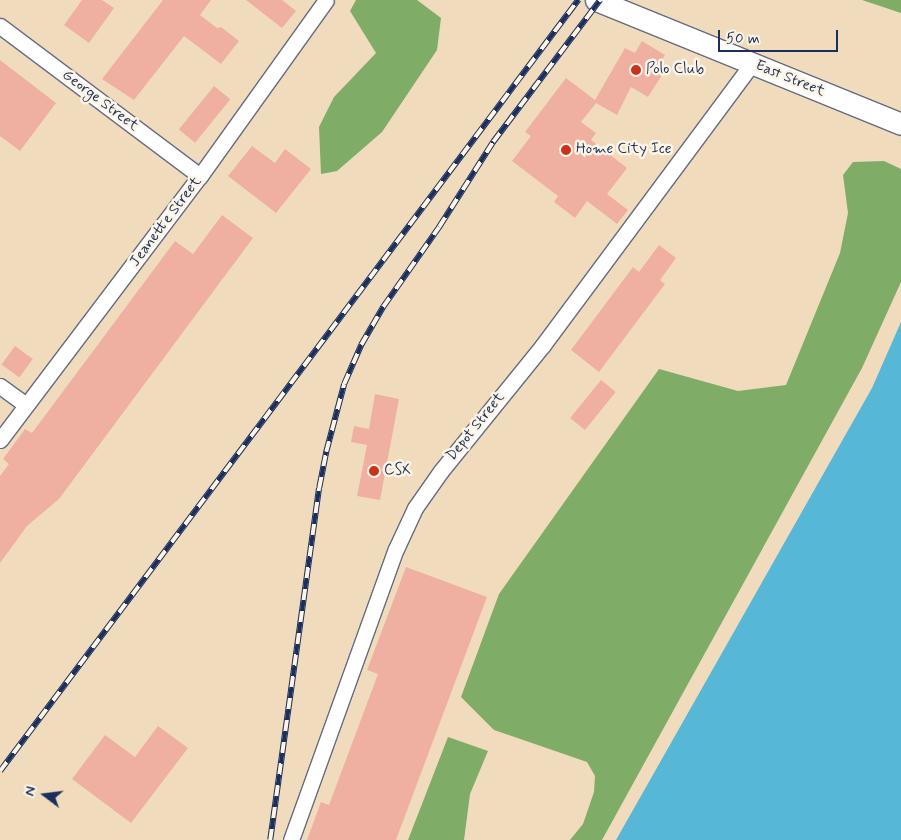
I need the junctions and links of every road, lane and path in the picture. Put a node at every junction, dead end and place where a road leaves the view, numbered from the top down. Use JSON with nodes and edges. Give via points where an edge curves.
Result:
{"nodes":[{"id":1,"x":326,"y":0,"type":"edge"},
{"id":2,"x":596,"y":0,"type":"edge"},
{"id":3,"x":0,"y":26,"type":"edge"},
{"id":4,"x":752,"y":64,"type":"junction"},
{"id":5,"x":901,"y":124,"type":"edge"},
{"id":6,"x":200,"y":176,"type":"junction"},
{"id":7,"x":0,"y":386,"type":"edge"},
{"id":8,"x":26,"y":405,"type":"junction"},
{"id":9,"x":0,"y":440,"type":"edge"},
{"id":10,"x":291,"y":840,"type":"edge"}],
"edges":[{"from":1,"to":6,"type":"street","name":"Jeanette Street"},
{"from":2,"to":4,"type":"main road","name":"East Street"},
{"from":3,"to":6,"type":"street","name":"George Street"},
{"from":4,"to":5,"type":"main road","name":"East Street"},
{"from":4,"to":10,"type":"street","name":"Depot Street","via":[[543,345],[415,508],[396,549]]},
{"from":6,"to":8,"type":"street","name":"Jeanette Street"},
{"from":7,"to":8,"type":"street"},
{"from":8,"to":9,"type":"street","name":"Jeanette Street"}]}
